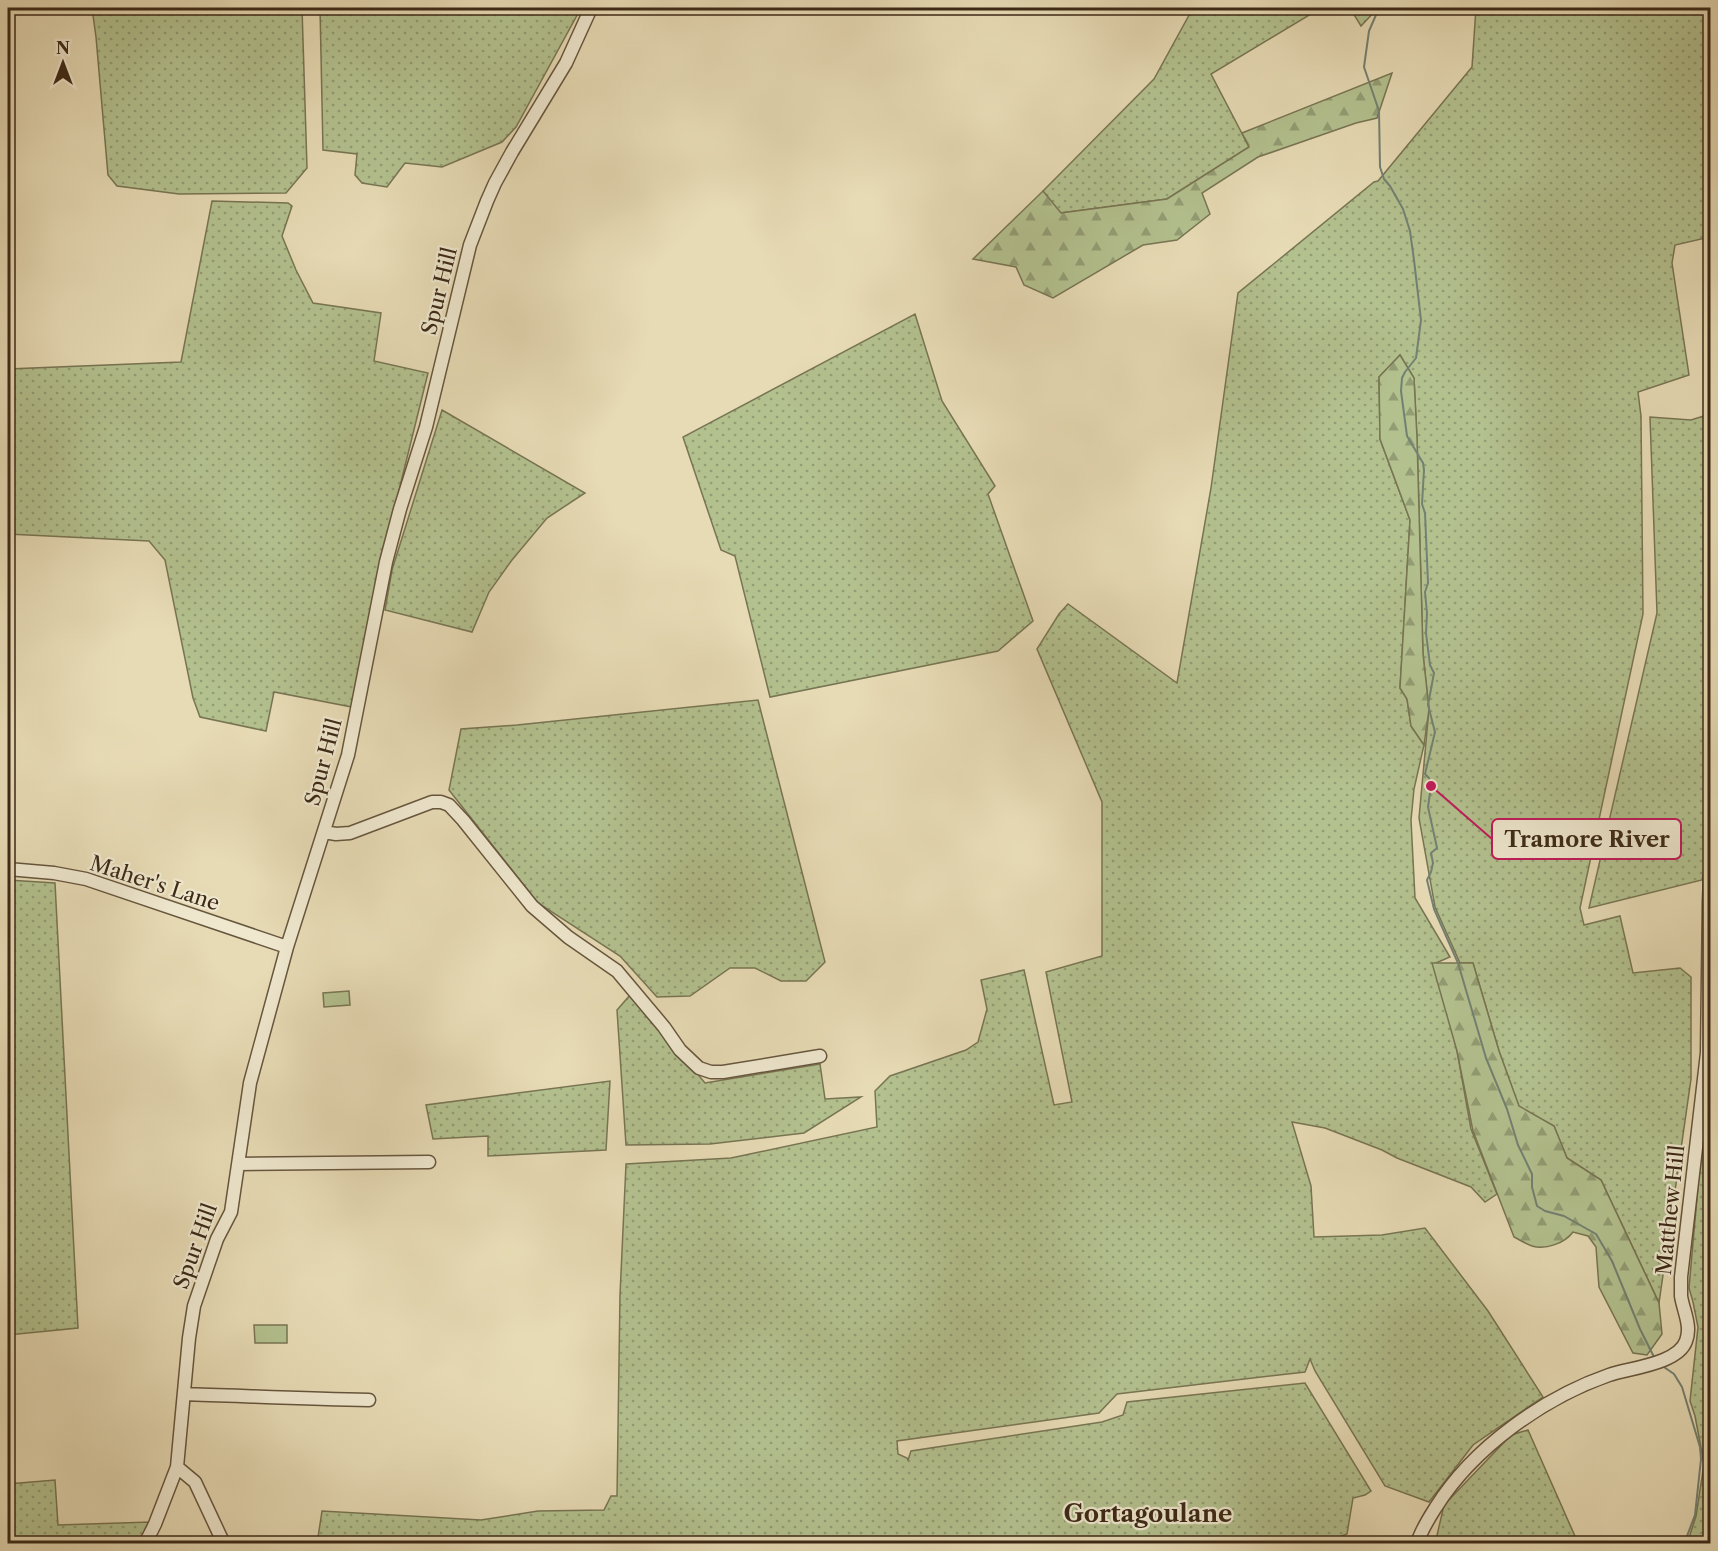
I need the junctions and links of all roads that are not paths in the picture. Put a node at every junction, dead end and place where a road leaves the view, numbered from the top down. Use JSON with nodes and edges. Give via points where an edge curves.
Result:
{"nodes":[{"id":1,"x":591,"y":8,"type":"edge"},
{"id":2,"x":324,"y":832,"type":"junction"},
{"id":3,"x":8,"y":869,"type":"edge"},
{"id":4,"x":1710,"y":878,"type":"edge"},
{"id":5,"x":287,"y":947,"type":"junction"},
{"id":6,"x":1709,"y":1018,"type":"edge"},
{"id":7,"x":820,"y":1056,"type":"dead end"},
{"id":8,"x":429,"y":1162,"type":"dead end"},
{"id":9,"x":238,"y":1164,"type":"junction"},
{"id":10,"x":184,"y":1394,"type":"junction"},
{"id":11,"x":369,"y":1400,"type":"dead end"},
{"id":12,"x":177,"y":1467,"type":"junction"},
{"id":13,"x":145,"y":1544,"type":"edge"},
{"id":14,"x":224,"y":1544,"type":"edge"},
{"id":15,"x":1418,"y":1544,"type":"edge"}],
"edges":[{"from":1,"to":2,"type":"street","name":"Spur Hill","via":[[566,63],[495,183],[470,245],[426,427],[386,562],[348,755]]},
{"from":2,"to":5,"type":"street","name":"Spur Hill"},
{"from":2,"to":7,"type":"street","via":[[350,833],[432,802],[449,805],[532,906],[617,971],[699,1068],[723,1072]]},
{"from":3,"to":5,"type":"street","name":"Maher's Lane","via":[[86,879]]},
{"from":4,"to":6,"type":"street","name":"Matthew Hill"},
{"from":5,"to":9,"type":"street","name":"Spur Hill","via":[[250,1083]]},
{"from":6,"to":15,"type":"street","name":"Matthew Hill","via":[[1681,1277],[1686,1342],[1677,1353],[1609,1375],[1542,1407],[1495,1440],[1444,1495],[1419,1535]]},
{"from":8,"to":9,"type":"street"},
{"from":9,"to":10,"type":"street","name":"Spur Hill","via":[[231,1212],[217,1239],[194,1306]]},
{"from":10,"to":11,"type":"street"},
{"from":10,"to":12,"type":"street","name":"Spur Hill"},
{"from":12,"to":13,"type":"street","name":"Spur Hill"},
{"from":12,"to":14,"type":"street","via":[[195,1482]]}]}
